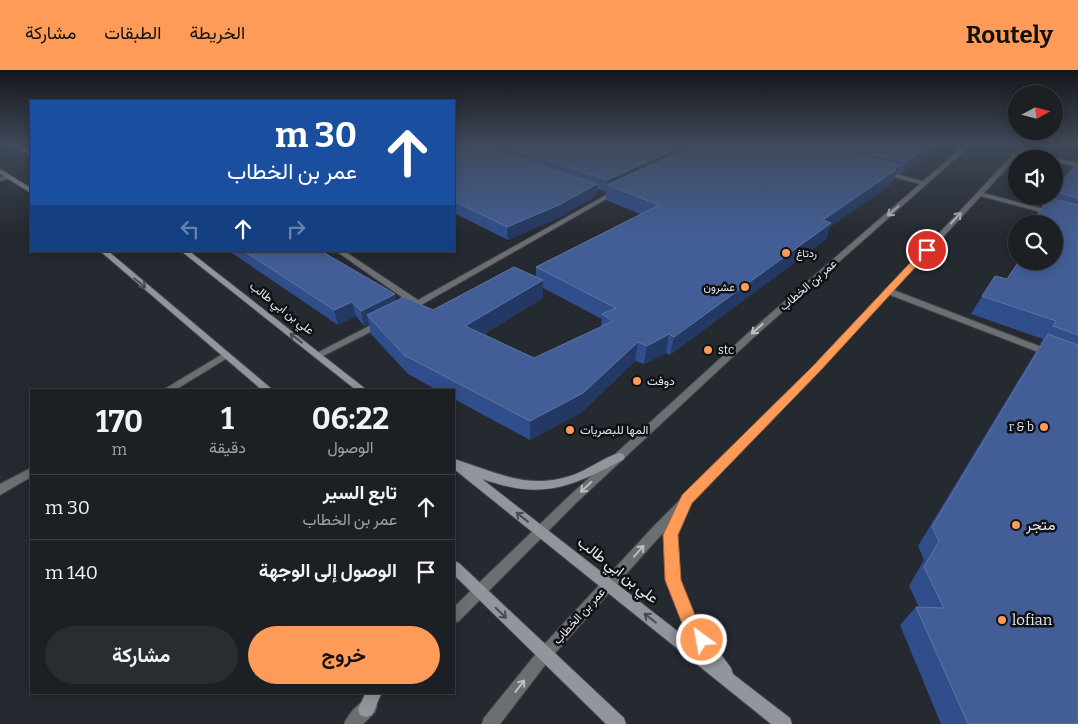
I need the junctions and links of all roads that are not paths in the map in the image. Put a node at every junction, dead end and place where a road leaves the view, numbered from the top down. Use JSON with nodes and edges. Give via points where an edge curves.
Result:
{"nodes":[{"id":1,"x":5,"y":175,"type":"edge"},
{"id":2,"x":890,"y":175,"type":"edge"},
{"id":3,"x":934,"y":175,"type":"edge"},
{"id":4,"x":997,"y":175,"type":"edge"},
{"id":5,"x":9,"y":177,"type":"junction"},
{"id":6,"x":0,"y":179,"type":"edge"},
{"id":7,"x":924,"y":183,"type":"junction"},
{"id":8,"x":623,"y":188,"type":"edge"},
{"id":9,"x":30,"y":190,"type":"edge"},
{"id":10,"x":597,"y":193,"type":"edge"},
{"id":11,"x":978,"y":194,"type":"junction"},
{"id":12,"x":606,"y":196,"type":"junction"},
{"id":13,"x":1078,"y":220,"type":"edge"},
{"id":14,"x":104,"y":252,"type":"edge"},
{"id":15,"x":185,"y":252,"type":"edge"},
{"id":16,"x":340,"y":252,"type":"edge"},
{"id":17,"x":888,"y":291,"type":"junction"},
{"id":18,"x":418,"y":304,"type":"junction"},
{"id":19,"x":402,"y":313,"type":"edge"},
{"id":20,"x":385,"y":321,"type":"edge"},
{"id":21,"x":226,"y":355,"type":"junction"},
{"id":22,"x":318,"y":355,"type":"junction"},
{"id":23,"x":1060,"y":357,"type":"edge"},
{"id":24,"x":170,"y":389,"type":"edge"},
{"id":25,"x":267,"y":389,"type":"edge"},
{"id":26,"x":361,"y":389,"type":"edge"},
{"id":27,"x":618,"y":458,"type":"junction"},
{"id":28,"x":455,"y":464,"type":"edge"},
{"id":29,"x":455,"y":465,"type":"edge"},
{"id":30,"x":30,"y":473,"type":"edge"},
{"id":31,"x":0,"y":490,"type":"edge"},
{"id":32,"x":687,"y":499,"type":"junction"},
{"id":33,"x":540,"y":531,"type":"junction"},
{"id":34,"x":455,"y":568,"type":"edge"},
{"id":35,"x":608,"y":584,"type":"junction"},
{"id":36,"x":478,"y":590,"type":"junction"},
{"id":37,"x":455,"y":615,"type":"edge"},
{"id":38,"x":544,"y":655,"type":"junction"},
{"id":39,"x":734,"y":684,"type":"junction"},
{"id":40,"x":373,"y":694,"type":"edge"},
{"id":41,"x":379,"y":694,"type":"edge"},
{"id":42,"x":366,"y":709,"type":"junction"},
{"id":43,"x":352,"y":724,"type":"edge"},
{"id":44,"x":490,"y":724,"type":"edge"},
{"id":45,"x":618,"y":724,"type":"edge"},
{"id":46,"x":784,"y":724,"type":"edge"}],
"edges":[{"from":1,"to":5,"type":"main road"},
{"from":2,"to":7,"type":"street"},
{"from":3,"to":7,"type":"street","name":"عمر بن الخطاب"},
{"from":4,"to":11,"type":"street","name":"عمر بن الخطاب"},
{"from":5,"to":6,"type":"street"},
{"from":5,"to":9,"type":"main road"},
{"from":7,"to":27,"type":"street","name":"عمر بن الخطاب","one_way":true,"via":[[750,336]]},
{"from":8,"to":12,"type":"street"},
{"from":10,"to":12,"type":"street"},
{"from":11,"to":13,"type":"street"},
{"from":17,"to":11,"type":"street","name":"عمر بن الخطاب","one_way":true},
{"from":12,"to":18,"type":"street"},
{"from":14,"to":21,"type":"main road","one_way":true},
{"from":22,"to":15,"type":"main road","name":"علي بن ابي طالب","one_way":true},
{"from":16,"to":18,"type":"street"},
{"from":17,"to":23,"type":"street"},
{"from":17,"to":32,"type":"street","name":"عمر بن الخطاب"},
{"from":18,"to":19,"type":"street"},
{"from":20,"to":22,"type":"street"},
{"from":21,"to":24,"type":"street"},
{"from":21,"to":25,"type":"main road"},
{"from":22,"to":26,"type":"main road","name":"علي بن ابي طالب"},
{"from":27,"to":28,"type":"main road","via":[[570,481],[537,486],[504,482]]},
{"from":27,"to":33,"type":"street","name":"عمر بن الخطاب","one_way":true},
{"from":33,"to":29,"type":"main road","name":"علي بن ابي طالب","one_way":true},
{"from":30,"to":31,"type":"street"},
{"from":35,"to":32,"type":"street","name":"عمر بن الخطاب","one_way":true},
{"from":32,"to":39,"type":"main road","via":[[671,535],[673,580],[691,626]]},
{"from":33,"to":35,"type":"main road","name":"علي بن ابي طالب"},
{"from":33,"to":36,"type":"street","name":"عمر بن الخطاب"},
{"from":34,"to":36,"type":"main road"},
{"from":35,"to":38,"type":"street","name":"عمر بن الخطاب"},
{"from":39,"to":35,"type":"main road","name":"علي بن ابي طالب","one_way":true},
{"from":36,"to":37,"type":"street","name":"عمر بن الخطاب"},
{"from":36,"to":38,"type":"main road","one_way":true},
{"from":44,"to":38,"type":"street","name":"عمر بن الخطاب","one_way":true},
{"from":38,"to":45,"type":"main road"},
{"from":39,"to":46,"type":"main road","name":"علي بن ابي طالب"},
{"from":40,"to":42,"type":"main road"},
{"from":41,"to":42,"type":"street"},
{"from":42,"to":43,"type":"street"}]}
